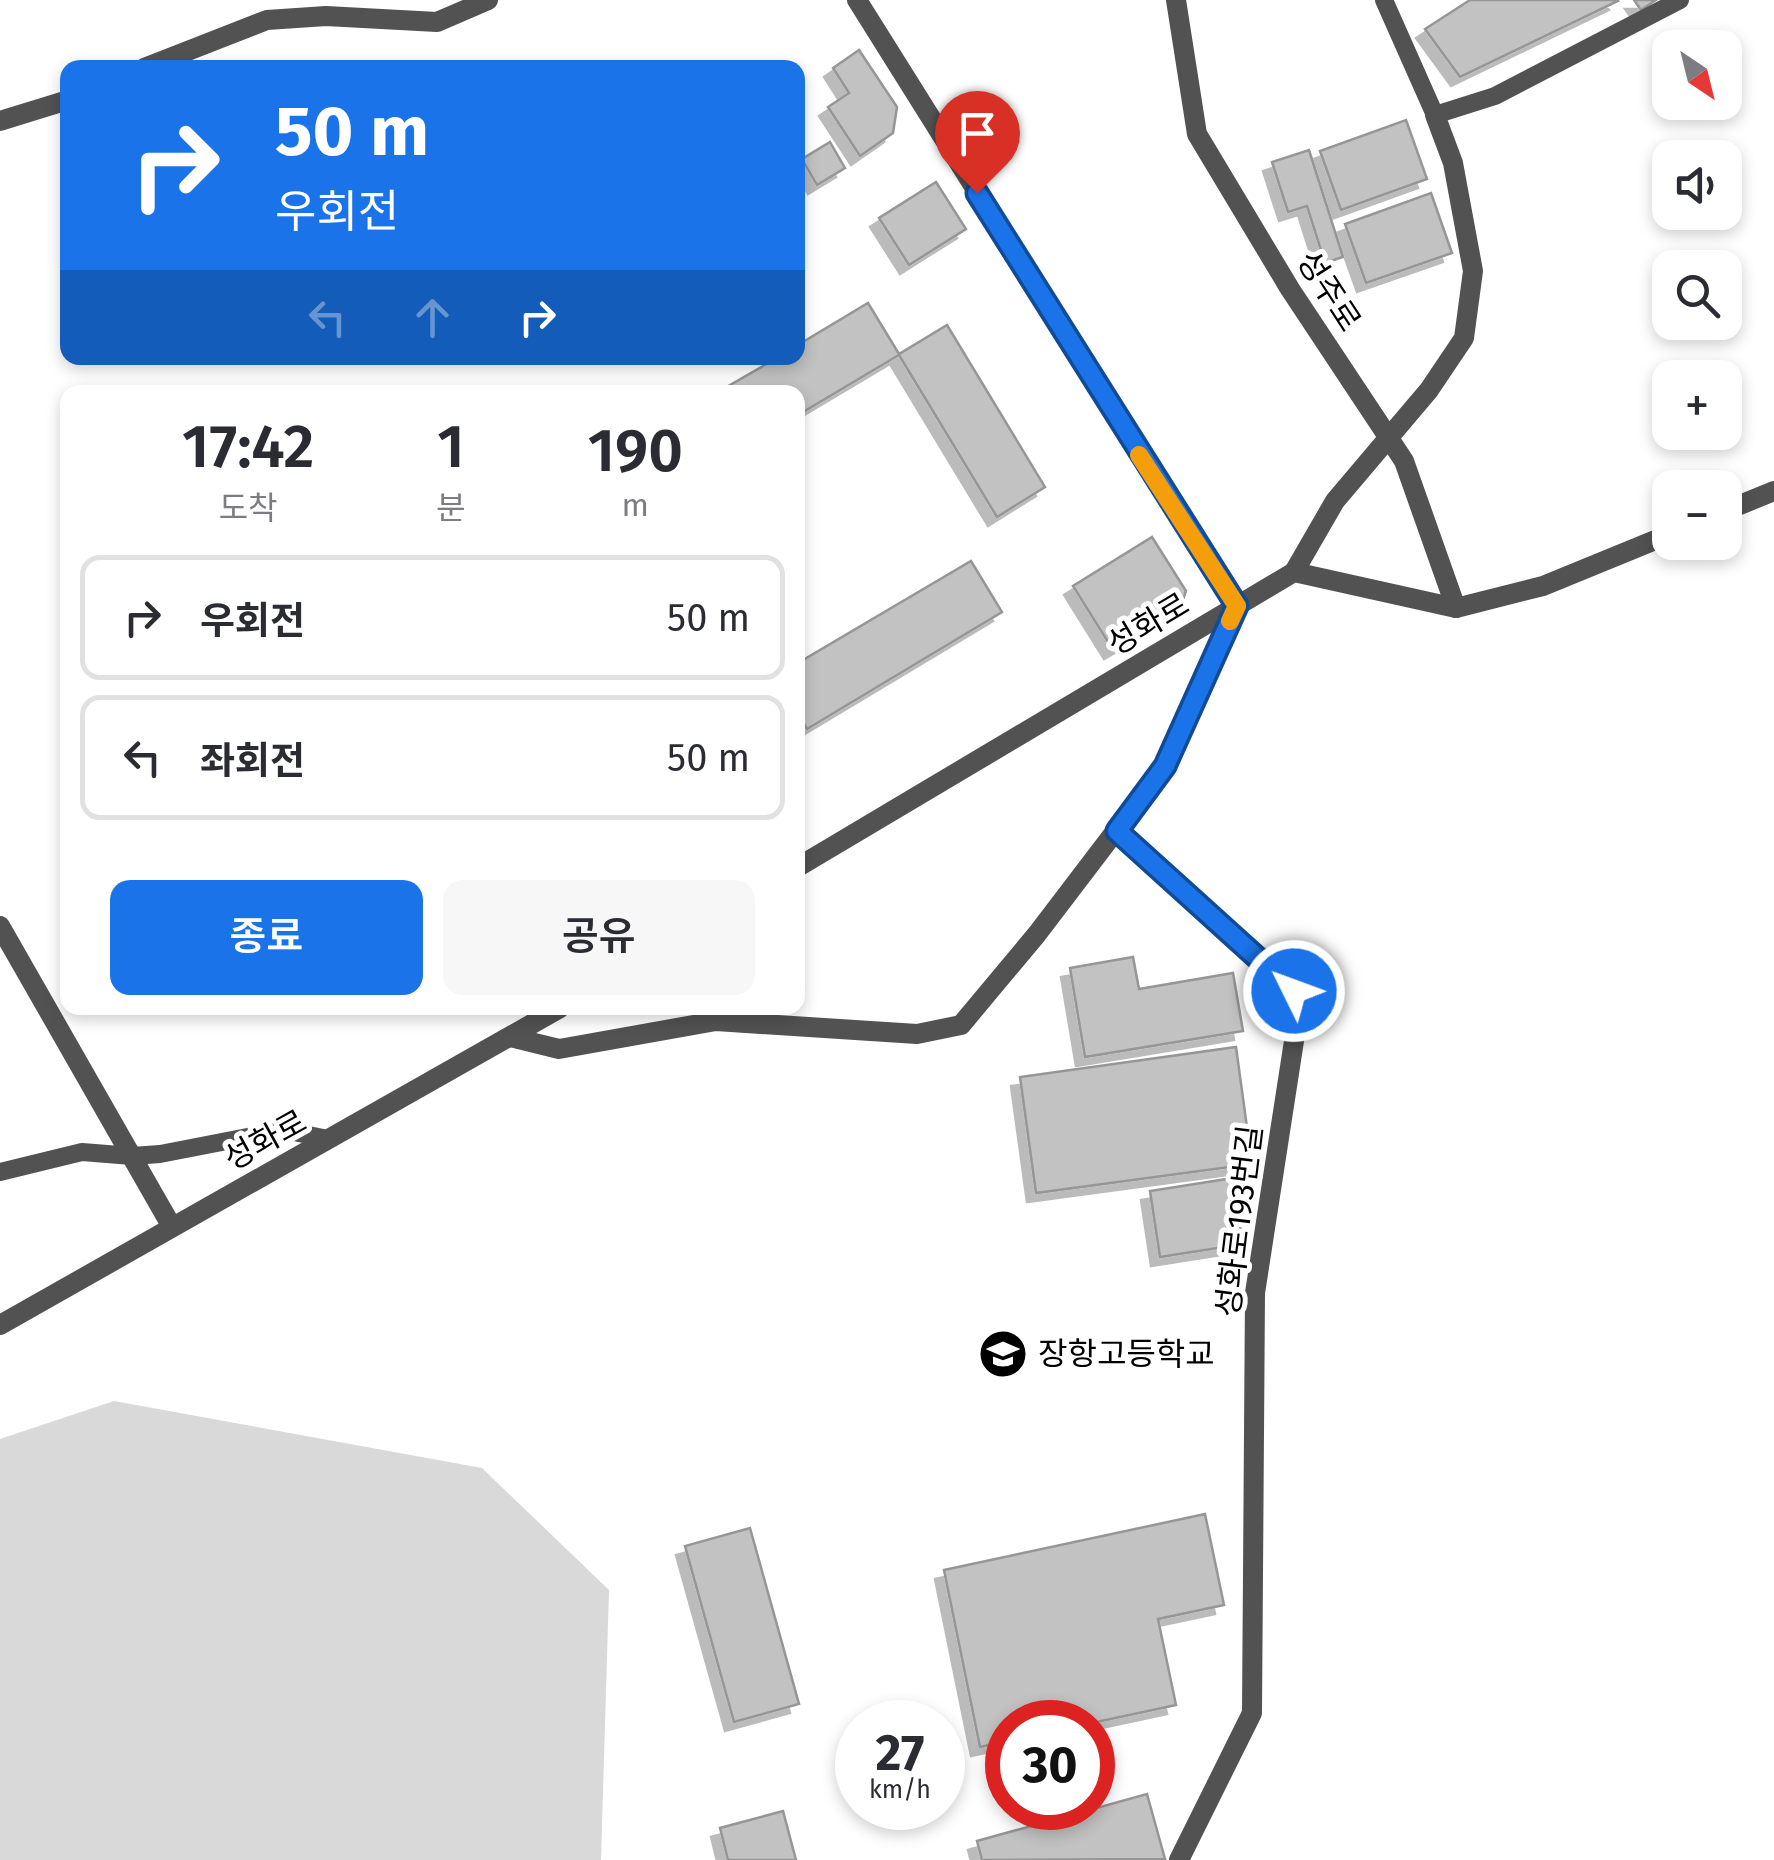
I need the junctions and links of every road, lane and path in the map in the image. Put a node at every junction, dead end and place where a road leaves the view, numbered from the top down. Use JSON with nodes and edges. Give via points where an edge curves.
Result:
{"nodes":[{"id":1,"x":488,"y":0,"type":"edge"},
{"id":2,"x":857,"y":0,"type":"edge"},
{"id":3,"x":1176,"y":0,"type":"edge"},
{"id":4,"x":1384,"y":0,"type":"edge"},
{"id":5,"x":1680,"y":0,"type":"edge"},
{"id":6,"x":165,"y":60,"type":"edge"},
{"id":7,"x":60,"y":102,"type":"edge"},
{"id":8,"x":1435,"y":115,"type":"junction"},
{"id":9,"x":0,"y":121,"type":"edge"},
{"id":10,"x":1388,"y":437,"type":"junction"},
{"id":11,"x":1774,"y":491,"type":"edge"},
{"id":12,"x":1742,"y":504,"type":"edge"},
{"id":13,"x":1652,"y":541,"type":"edge"},
{"id":14,"x":1294,"y":572,"type":"junction"},
{"id":15,"x":1237,"y":606,"type":"junction"},
{"id":16,"x":1456,"y":608,"type":"junction"},
{"id":17,"x":1117,"y":831,"type":"junction"},
{"id":18,"x":805,"y":863,"type":"edge"},
{"id":19,"x":0,"y":926,"type":"edge"},
{"id":20,"x":548,"y":1015,"type":"edge"},
{"id":21,"x":510,"y":1037,"type":"junction"},
{"id":22,"x":328,"y":1139,"type":"junction"},
{"id":23,"x":132,"y":1156,"type":"junction"},
{"id":24,"x":0,"y":1172,"type":"edge"},
{"id":25,"x":172,"y":1226,"type":"junction"},
{"id":26,"x":0,"y":1324,"type":"edge"},
{"id":27,"x":1179,"y":1860,"type":"edge"}],
"edges":[{"from":1,"to":6,"type":"street","via":[[437,22],[268,20]]},
{"from":2,"to":15,"type":"street"},
{"from":3,"to":10,"type":"street","name":"성주로","via":[[1196,134]]},
{"from":4,"to":8,"type":"lane"},
{"from":5,"to":8,"type":"lane","via":[[1494,96]]},
{"from":7,"to":9,"type":"street"},
{"from":8,"to":10,"type":"street","via":[[1453,163],[1474,271],[1464,338]]},
{"from":10,"to":14,"type":"street","via":[[1335,501]]},
{"from":10,"to":16,"type":"street","name":"성주로","via":[[1404,461]]},
{"from":11,"to":12,"type":"street"},
{"from":13,"to":16,"type":"street","via":[[1543,586]]},
{"from":14,"to":15,"type":"street","name":"성화로"},
{"from":14,"to":16,"type":"street"},
{"from":15,"to":17,"type":"street","via":[[1165,766]]},
{"from":15,"to":18,"type":"street","name":"성화로"},
{"from":17,"to":21,"type":"street","via":[[961,1025],[916,1034],[716,1021],[558,1049]]},
{"from":17,"to":27,"type":"street","name":"성화로193번길","via":[[1294,991],[1296,1028],[1255,1294],[1252,1713]]},
{"from":19,"to":23,"type":"street"},
{"from":20,"to":21,"type":"street","name":"성화로"},
{"from":21,"to":22,"type":"street","name":"성화로"},
{"from":22,"to":23,"type":"lane","via":[[284,1130]]},
{"from":22,"to":25,"type":"street","name":"성화로"},
{"from":23,"to":24,"type":"lane","via":[[82,1152]]},
{"from":23,"to":25,"type":"street"},
{"from":25,"to":26,"type":"street","name":"성화로"}]}
